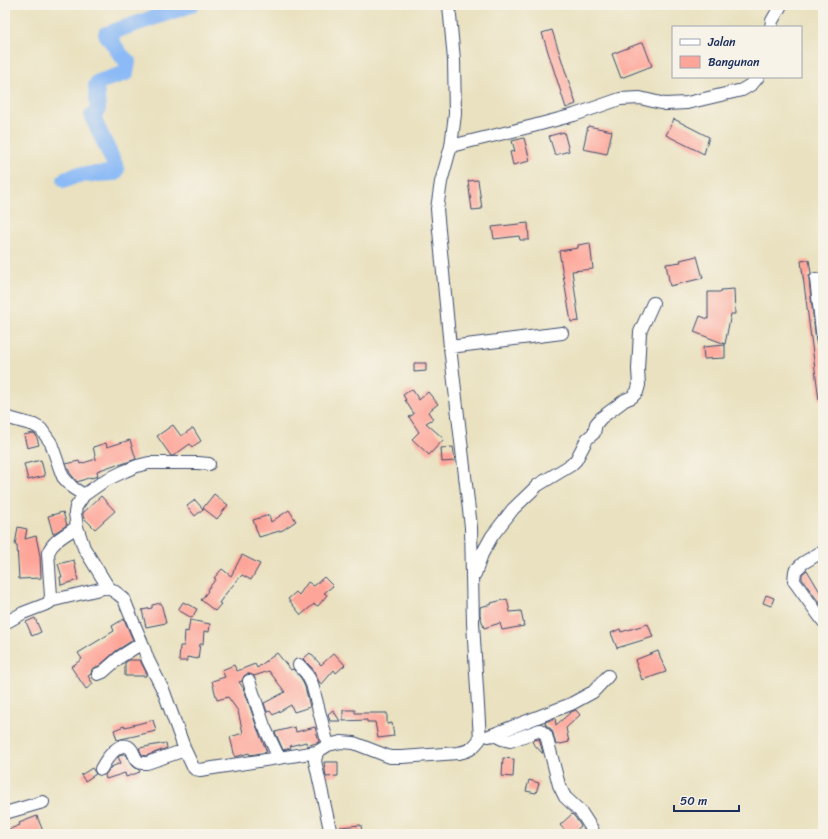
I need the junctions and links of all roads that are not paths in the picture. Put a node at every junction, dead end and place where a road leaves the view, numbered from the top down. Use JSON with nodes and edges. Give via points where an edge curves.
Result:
{"nodes":[{"id":1,"x":449,"y":5,"type":"edge"},
{"id":2,"x":781,"y":5,"type":"edge"},
{"id":3,"x":771,"y":26,"type":"edge"},
{"id":4,"x":757,"y":78,"type":"edge"},
{"id":5,"x":451,"y":146,"type":"junction"},
{"id":6,"x":816,"y":279,"type":"dead end"},
{"id":7,"x":653,"y":303,"type":"dead end"},
{"id":8,"x":562,"y":333,"type":"dead end"},
{"id":9,"x":823,"y":340,"type":"edge"},
{"id":10,"x":450,"y":347,"type":"junction"},
{"id":11,"x":5,"y":417,"type":"edge"},
{"id":12,"x":209,"y":464,"type":"dead end"},
{"id":13,"x":84,"y":495,"type":"junction"},
{"id":14,"x":77,"y":527,"type":"junction"},
{"id":15,"x":823,"y":551,"type":"edge"},
{"id":16,"x":473,"y":581,"type":"junction"},
{"id":17,"x":108,"y":587,"type":"junction"},
{"id":18,"x":50,"y":601,"type":"junction"},
{"id":19,"x":823,"y":621,"type":"edge"},
{"id":20,"x":5,"y":623,"type":"edge"},
{"id":21,"x":142,"y":643,"type":"junction"},
{"id":22,"x":299,"y":665,"type":"dead end"},
{"id":23,"x":98,"y":674,"type":"dead end"},
{"id":24,"x":608,"y":676,"type":"dead end"},
{"id":25,"x":249,"y":681,"type":"dead end"},
{"id":26,"x":494,"y":735,"type":"junction"},
{"id":27,"x":480,"y":739,"type":"junction"},
{"id":28,"x":328,"y":745,"type":"junction"},
{"id":29,"x":185,"y":750,"type":"junction"},
{"id":30,"x":317,"y":752,"type":"junction"},
{"id":31,"x":279,"y":758,"type":"junction"},
{"id":32,"x":101,"y":769,"type":"dead end"},
{"id":33,"x":43,"y":802,"type":"dead end"},
{"id":34,"x":5,"y":813,"type":"edge"},
{"id":35,"x":331,"y":834,"type":"edge"},
{"id":36,"x":594,"y":834,"type":"edge"}],
"edges":[{"from":1,"to":5,"type":"street","via":[[455,114]]},
{"from":2,"to":3,"type":"street"},
{"from":4,"to":5,"type":"street","via":[[742,90],[687,103],[665,104],[640,98],[620,99],[568,117]]},
{"from":5,"to":10,"type":"street","via":[[437,209]]},
{"from":6,"to":9,"type":"street"},
{"from":7,"to":16,"type":"street","via":[[640,332],[637,392],[601,418],[594,433],[587,439],[571,465],[538,485],[513,509],[492,536],[482,554]]},
{"from":8,"to":10,"type":"street"},
{"from":10,"to":16,"type":"street","via":[[471,527]]},
{"from":11,"to":13,"type":"street","via":[[41,429],[51,443],[63,477]]},
{"from":12,"to":13,"type":"street","via":[[137,466],[104,481]]},
{"from":13,"to":14,"type":"street","via":[[76,507]]},
{"from":14,"to":17,"type":"street","via":[[84,548]]},
{"from":14,"to":18,"type":"street","via":[[51,546],[48,553]]},
{"from":15,"to":19,"type":"street","via":[[795,571],[794,581]]},
{"from":16,"to":27,"type":"street"},
{"from":17,"to":18,"type":"street"},
{"from":17,"to":21,"type":"street","via":[[124,599]]},
{"from":18,"to":20,"type":"street"},
{"from":21,"to":23,"type":"street"},
{"from":21,"to":29,"type":"street","via":[[164,692]]},
{"from":22,"to":28,"type":"street","via":[[312,684]]},
{"from":24,"to":26,"type":"street","via":[[593,692],[571,704]]},
{"from":25,"to":31,"type":"street","via":[[264,726]]},
{"from":26,"to":27,"type":"street"},
{"from":26,"to":36,"type":"street","via":[[510,741],[540,730],[546,735],[559,785],[565,796],[581,812]]},
{"from":27,"to":28,"type":"street","via":[[467,751],[402,758],[390,757],[354,743]]},
{"from":28,"to":30,"type":"street"},
{"from":29,"to":31,"type":"street","via":[[192,765],[200,770]]},
{"from":29,"to":32,"type":"street","via":[[142,763],[138,761],[131,748],[124,746],[117,749]]},
{"from":30,"to":31,"type":"street"},
{"from":30,"to":35,"type":"street","via":[[315,761]]},
{"from":33,"to":34,"type":"street"}]}
